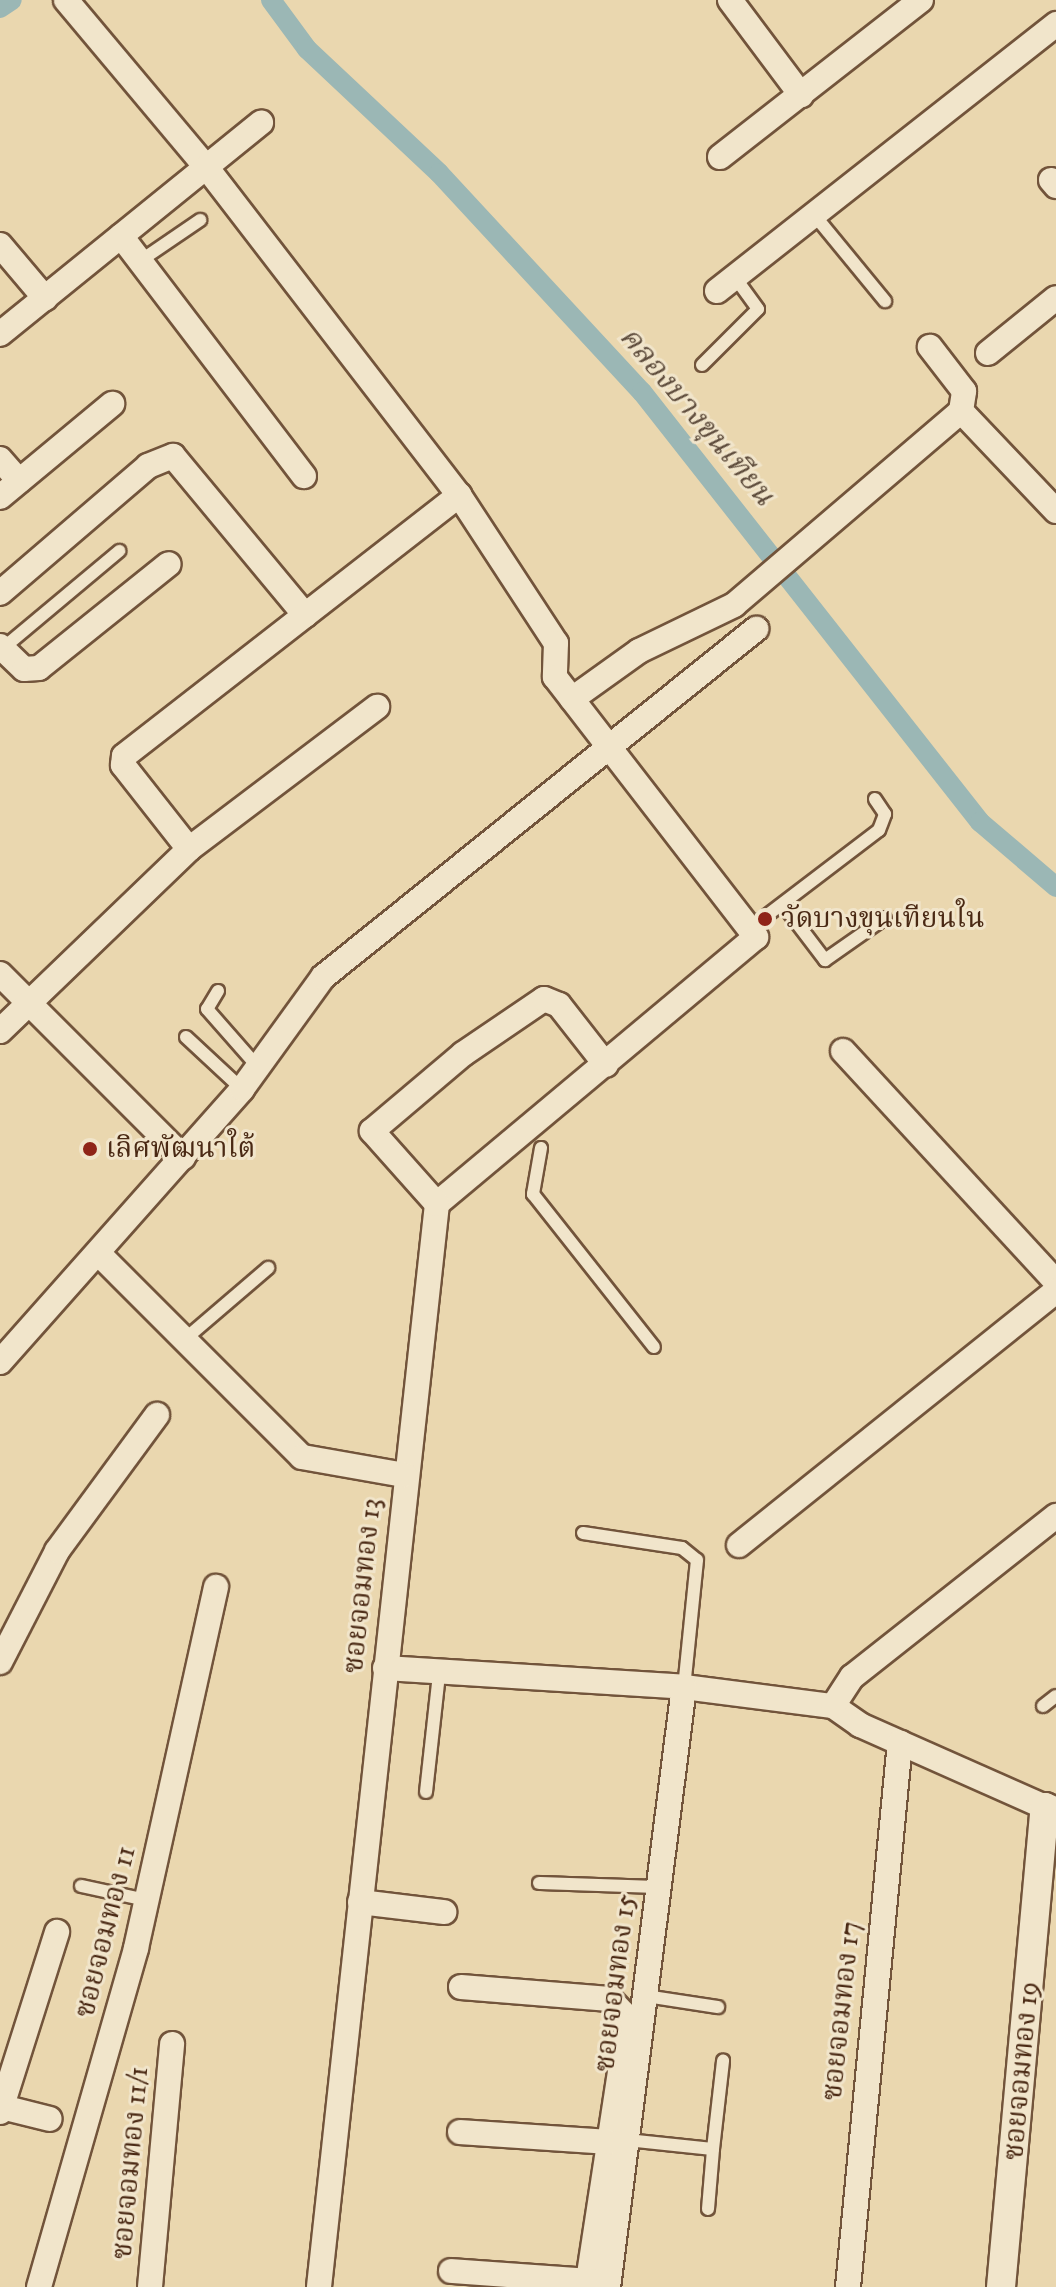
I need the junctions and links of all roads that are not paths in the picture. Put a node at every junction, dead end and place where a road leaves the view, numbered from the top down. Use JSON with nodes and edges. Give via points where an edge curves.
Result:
{"nodes":[{"id":1,"x":66,"y":0,"type":"edge"},
{"id":2,"x":730,"y":0,"type":"edge"},
{"id":3,"x":921,"y":0,"type":"edge"},
{"id":4,"x":1056,"y":24,"type":"edge"},
{"id":5,"x":801,"y":95,"type":"junction"},
{"id":6,"x":261,"y":123,"type":"dead end"},
{"id":7,"x":720,"y":157,"type":"dead end"},
{"id":8,"x":207,"y":168,"type":"junction"},
{"id":9,"x":816,"y":217,"type":"junction"},
{"id":10,"x":200,"y":220,"type":"dead end"},
{"id":11,"x":121,"y":236,"type":"junction"},
{"id":12,"x":0,"y":245,"type":"edge"},
{"id":13,"x":140,"y":261,"type":"junction"},
{"id":14,"x":726,"y":284,"type":"joint"},
{"id":15,"x":45,"y":298,"type":"junction"},
{"id":16,"x":1056,"y":298,"type":"edge"},
{"id":17,"x":885,"y":301,"type":"dead end"},
{"id":18,"x":0,"y":334,"type":"edge"},
{"id":19,"x":930,"y":347,"type":"dead end"},
{"id":20,"x":988,"y":353,"type":"dead end"},
{"id":21,"x":702,"y":365,"type":"dead end"},
{"id":22,"x":112,"y":404,"type":"dead end"},
{"id":23,"x":961,"y":411,"type":"junction"},
{"id":24,"x":0,"y":459,"type":"edge"},
{"id":25,"x":304,"y":476,"type":"dead end"},
{"id":26,"x":9,"y":489,"type":"edge"},
{"id":27,"x":459,"y":495,"type":"junction"},
{"id":28,"x":1056,"y":511,"type":"edge"},
{"id":29,"x":119,"y":551,"type":"dead end"},
{"id":30,"x":169,"y":564,"type":"dead end"},
{"id":31,"x":0,"y":593,"type":"edge"},
{"id":32,"x":305,"y":615,"type":"junction"},
{"id":33,"x":756,"y":629,"type":"dead end"},
{"id":34,"x":1,"y":647,"type":"edge"},
{"id":35,"x":572,"y":699,"type":"junction"},
{"id":36,"x":377,"y":707,"type":"dead end"},
{"id":37,"x":611,"y":747,"type":"junction"},
{"id":38,"x":875,"y":799,"type":"dead end"},
{"id":39,"x":189,"y":849,"type":"junction"},
{"id":40,"x":784,"y":906,"type":"junction"},
{"id":41,"x":885,"y":918,"type":"dead end"},
{"id":42,"x":753,"y":926,"type":"junction"},
{"id":43,"x":0,"y":974,"type":"edge"},
{"id":44,"x":218,"y":991,"type":"dead end"},
{"id":45,"x":28,"y":1001,"type":"junction"},
{"id":46,"x":0,"y":1031,"type":"edge"},
{"id":47,"x":186,"y":1037,"type":"dead end"},
{"id":48,"x":843,"y":1051,"type":"dead end"},
{"id":49,"x":606,"y":1065,"type":"junction"},
{"id":50,"x":257,"y":1066,"type":"junction"},
{"id":51,"x":242,"y":1089,"type":"junction"},
{"id":52,"x":533,"y":1138,"type":"junction"},
{"id":53,"x":183,"y":1157,"type":"junction"},
{"id":54,"x":437,"y":1204,"type":"junction"},
{"id":55,"x":98,"y":1253,"type":"junction"},
{"id":56,"x":268,"y":1268,"type":"dead end"},
{"id":57,"x":1056,"y":1282,"type":"edge"},
{"id":58,"x":1056,"y":1291,"type":"edge"},
{"id":59,"x":184,"y":1340,"type":"junction"},
{"id":60,"x":654,"y":1347,"type":"dead end"},
{"id":61,"x":0,"y":1362,"type":"edge"},
{"id":62,"x":157,"y":1415,"type":"dead end"},
{"id":63,"x":404,"y":1475,"type":"junction"},
{"id":64,"x":1056,"y":1516,"type":"edge"},
{"id":65,"x":583,"y":1533,"type":"dead end"},
{"id":66,"x":739,"y":1545,"type":"dead end"},
{"id":67,"x":216,"y":1587,"type":"dead end"},
{"id":68,"x":0,"y":1662,"type":"edge"},
{"id":69,"x":385,"y":1668,"type":"junction"},
{"id":70,"x":439,"y":1674,"type":"junction"},
{"id":71,"x":684,"y":1687,"type":"junction"},
{"id":72,"x":1056,"y":1696,"type":"edge"},
{"id":73,"x":833,"y":1706,"type":"junction"},
{"id":74,"x":1043,"y":1706,"type":"dead end"},
{"id":75,"x":900,"y":1742,"type":"junction"},
{"id":76,"x":426,"y":1792,"type":"dead end"},
{"id":77,"x":1050,"y":1809,"type":"edge"},
{"id":78,"x":539,"y":1883,"type":"dead end"},
{"id":79,"x":81,"y":1886,"type":"dead end"},
{"id":80,"x":658,"y":1887,"type":"junction"},
{"id":81,"x":146,"y":1900,"type":"junction"},
{"id":82,"x":360,"y":1902,"type":"junction"},
{"id":83,"x":444,"y":1912,"type":"dead end"},
{"id":84,"x":57,"y":1932,"type":"dead end"},
{"id":85,"x":461,"y":1987,"type":"dead end"},
{"id":86,"x":646,"y":1996,"type":"junction"},
{"id":87,"x":718,"y":2007,"type":"dead end"},
{"id":88,"x":172,"y":2044,"type":"dead end"},
{"id":89,"x":723,"y":2061,"type":"dead end"},
{"id":90,"x":1,"y":2109,"type":"edge"},
{"id":91,"x":50,"y":2119,"type":"dead end"},
{"id":92,"x":460,"y":2132,"type":"dead end"},
{"id":93,"x":618,"y":2141,"type":"junction"},
{"id":94,"x":713,"y":2149,"type":"junction"},
{"id":95,"x":708,"y":2209,"type":"dead end"},
{"id":96,"x":451,"y":2271,"type":"dead end"},
{"id":97,"x":602,"y":2283,"type":"edge"},
{"id":98,"x":39,"y":2287,"type":"edge"},
{"id":99,"x":150,"y":2287,"type":"edge"},
{"id":100,"x":319,"y":2287,"type":"edge"},
{"id":101,"x":848,"y":2287,"type":"edge"},
{"id":102,"x":1001,"y":2287,"type":"edge"}],
"edges":[{"from":1,"to":8,"type":"street"},
{"from":2,"to":5,"type":"street"},
{"from":3,"to":5,"type":"street"},
{"from":4,"to":9,"type":"street"},
{"from":5,"to":7,"type":"street"},
{"from":6,"to":8,"type":"street"},
{"from":8,"to":11,"type":"street"},
{"from":8,"to":27,"type":"street"},
{"from":9,"to":14,"type":"street"},
{"from":9,"to":17,"type":"lane"},
{"from":10,"to":13,"type":"lane"},
{"from":11,"to":13,"type":"street"},
{"from":11,"to":15,"type":"street"},
{"from":12,"to":15,"type":"street"},
{"from":13,"to":25,"type":"street"},
{"from":14,"to":21,"type":"lane","via":[[758,309]]},
{"from":15,"to":18,"type":"street"},
{"from":16,"to":20,"type":"street"},
{"from":19,"to":23,"type":"street","via":[[964,391]]},
{"from":22,"to":26,"type":"street"},
{"from":23,"to":28,"type":"street"},
{"from":23,"to":35,"type":"street","via":[[744,597],[639,651]]},
{"from":24,"to":26,"type":"street"},
{"from":27,"to":32,"type":"street"},
{"from":27,"to":35,"type":"street","via":[[556,643],[555,674]]},
{"from":29,"to":34,"type":"lane"},
{"from":30,"to":34,"type":"street","via":[[39,668],[24,669]]},
{"from":31,"to":32,"type":"street","via":[[148,466],[173,456]]},
{"from":32,"to":39,"type":"street","via":[[124,756],[123,765]]},
{"from":33,"to":37,"type":"street"},
{"from":35,"to":37,"type":"street"},
{"from":36,"to":39,"type":"street"},
{"from":37,"to":42,"type":"street"},
{"from":37,"to":50,"type":"street","via":[[323,977]]},
{"from":38,"to":40,"type":"lane","via":[[885,814],[879,830]]},
{"from":39,"to":45,"type":"street"},
{"from":40,"to":41,"type":"lane","via":[[825,960]]},
{"from":40,"to":42,"type":"lane"},
{"from":42,"to":49,"type":"street","via":[[753,946]]},
{"from":43,"to":45,"type":"street"},
{"from":44,"to":50,"type":"lane","via":[[207,1009]]},
{"from":45,"to":46,"type":"street"},
{"from":45,"to":53,"type":"street"},
{"from":47,"to":51,"type":"lane"},
{"from":48,"to":57,"type":"street"},
{"from":49,"to":52,"type":"street"},
{"from":49,"to":54,"type":"street","via":[[559,1005],[544,999],[463,1054],[372,1131]]},
{"from":50,"to":51,"type":"street"},
{"from":51,"to":53,"type":"street"},
{"from":52,"to":54,"type":"street"},
{"from":52,"to":60,"type":"lane","via":[[533,1194]]},
{"from":53,"to":55,"type":"street"},
{"from":54,"to":63,"type":"street"},
{"from":55,"to":59,"type":"street","name":"ซอยจอมทอง 13"},
{"from":55,"to":61,"type":"street"},
{"from":56,"to":59,"type":"lane"},
{"from":58,"to":66,"type":"street"},
{"from":59,"to":63,"type":"street","name":"ซอยจอมทอง 13","via":[[302,1457]]},
{"from":62,"to":68,"type":"street","via":[[57,1551]]},
{"from":63,"to":69,"type":"street","name":"ซอยจอมทอง 13"},
{"from":64,"to":73,"type":"street","via":[[852,1677]]},
{"from":65,"to":71,"type":"lane","via":[[682,1548],[697,1560]]},
{"from":67,"to":81,"type":"street","name":"ซอยจอมทอง 11"},
{"from":69,"to":70,"type":"street"},
{"from":69,"to":82,"type":"street","name":"ซอยจอมทอง 13"},
{"from":70,"to":71,"type":"street"},
{"from":70,"to":76,"type":"lane"},
{"from":71,"to":73,"type":"street"},
{"from":71,"to":80,"type":"street","name":"ซอยจอมทอง 15"},
{"from":72,"to":74,"type":"lane"},
{"from":73,"to":75,"type":"street"},
{"from":75,"to":77,"type":"street"},
{"from":75,"to":101,"type":"street","name":"ซอยจอมทอง 17"},
{"from":77,"to":102,"type":"street","name":"ซอยจอมทอง 19"},
{"from":78,"to":80,"type":"lane"},
{"from":79,"to":81,"type":"lane"},
{"from":80,"to":86,"type":"street","name":"ซอยจอมทอง 15"},
{"from":81,"to":98,"type":"street","name":"ซอยจอมทอง 11"},
{"from":82,"to":83,"type":"street"},
{"from":82,"to":100,"type":"street","name":"ซอยจอมทอง 13"},
{"from":84,"to":90,"type":"street"},
{"from":85,"to":93,"type":"street","via":[[610,1999],[618,2005],[627,2026]]},
{"from":86,"to":87,"type":"lane"},
{"from":86,"to":93,"type":"street","name":"ซอยจอมทอง 15"},
{"from":88,"to":99,"type":"street","name":"ซอยจอมทอง 11/1"},
{"from":89,"to":94,"type":"lane"},
{"from":90,"to":91,"type":"street"},
{"from":92,"to":93,"type":"street"},
{"from":93,"to":94,"type":"lane"},
{"from":93,"to":97,"type":"street"},
{"from":94,"to":95,"type":"lane"},
{"from":96,"to":97,"type":"street"}]}
